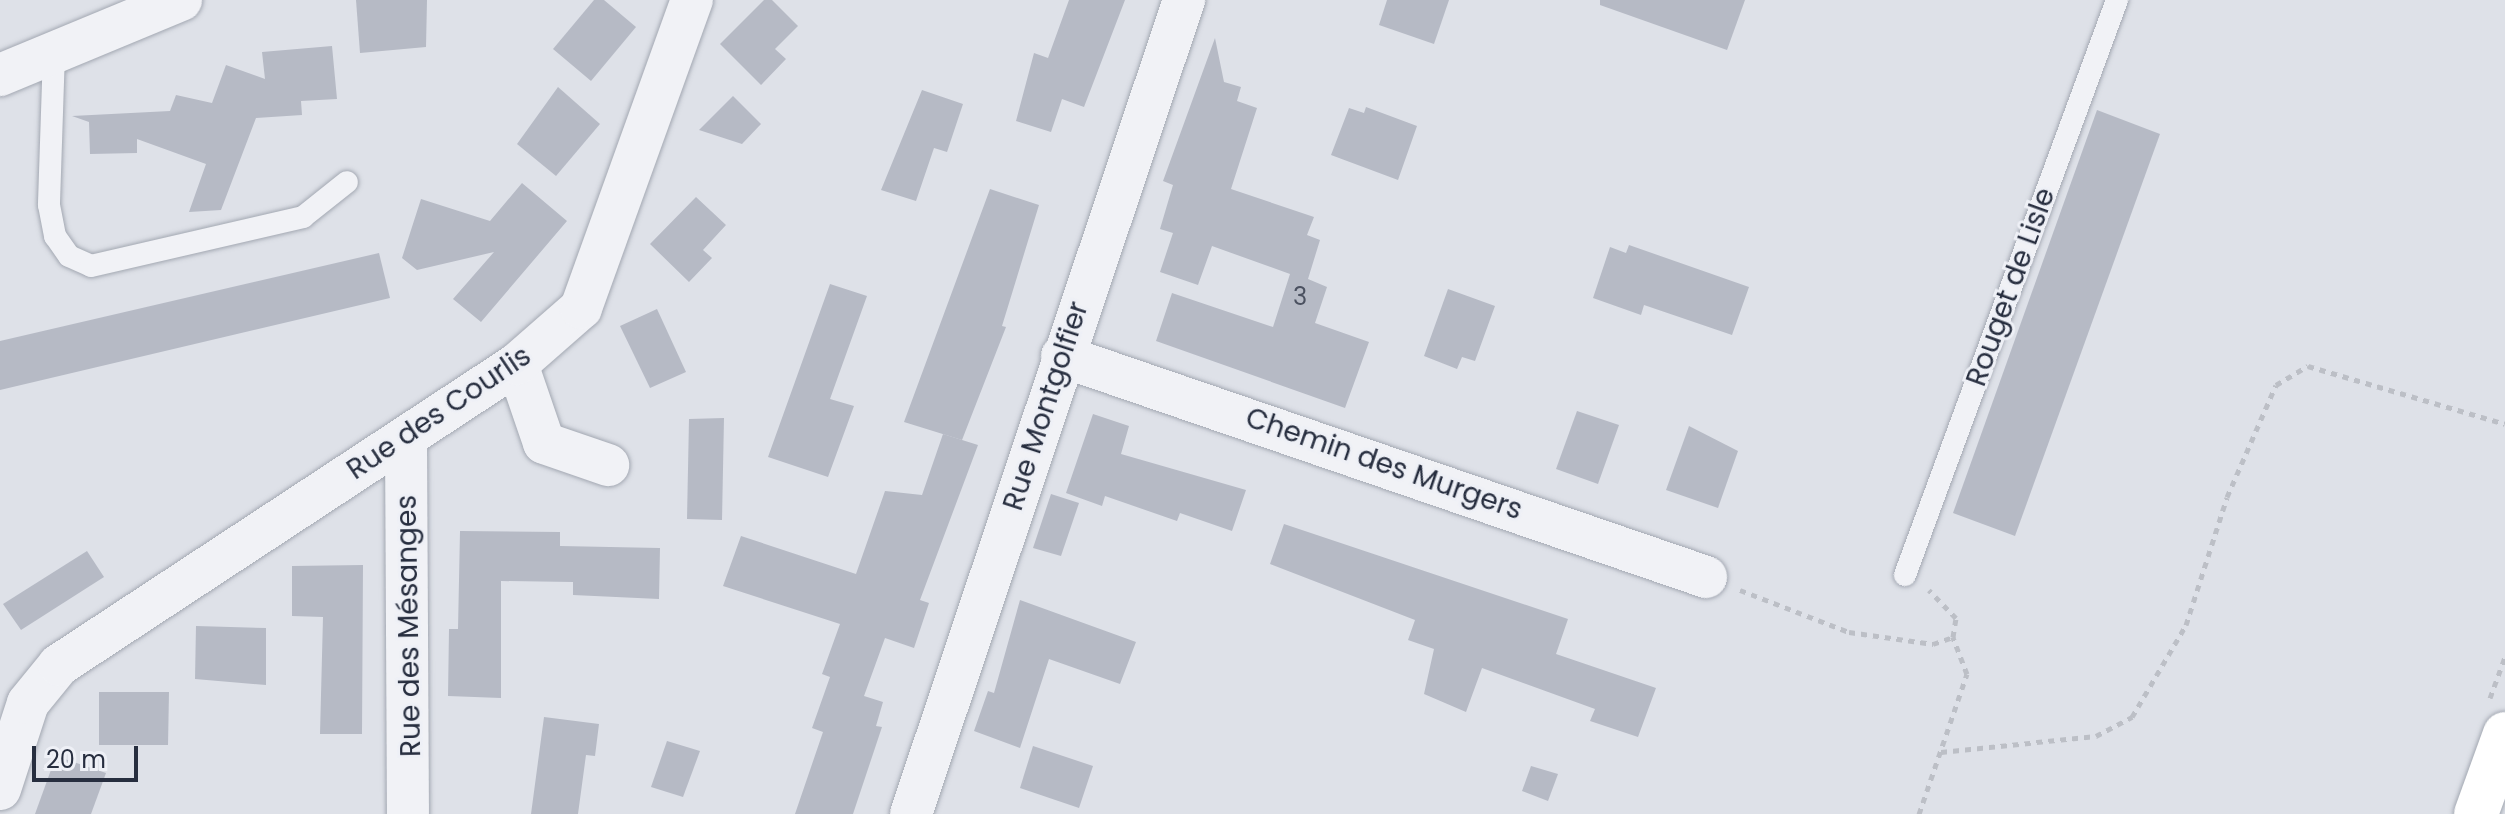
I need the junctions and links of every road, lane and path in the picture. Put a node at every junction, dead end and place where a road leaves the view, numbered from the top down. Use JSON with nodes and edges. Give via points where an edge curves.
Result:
{"nodes":[{"id":1,"x":181,"y":0,"type":"edge"},
{"id":2,"x":692,"y":0,"type":"edge"},
{"id":3,"x":1184,"y":0,"type":"edge"},
{"id":4,"x":2117,"y":0,"type":"edge"},
{"id":5,"x":54,"y":52,"type":"junction"},
{"id":6,"x":0,"y":75,"type":"edge"},
{"id":7,"x":347,"y":182,"type":"dead end"},
{"id":8,"x":1062,"y":356,"type":"junction"},
{"id":9,"x":517,"y":364,"type":"junction"},
{"id":10,"x":2505,"y":424,"type":"edge"},
{"id":11,"x":406,"y":438,"type":"junction"},
{"id":12,"x":608,"y":465,"type":"dead end"},
{"id":13,"x":1905,"y":575,"type":"joint"},
{"id":14,"x":1706,"y":577,"type":"joint"},
{"id":15,"x":1953,"y":637,"type":"junction"},
{"id":16,"x":14,"y":696,"type":"edge"},
{"id":17,"x":2505,"y":734,"type":"edge"},
{"id":18,"x":1941,"y":752,"type":"junction"},
{"id":19,"x":0,"y":789,"type":"edge"},
{"id":20,"x":408,"y":814,"type":"edge"},
{"id":21,"x":911,"y":814,"type":"edge"},
{"id":22,"x":1919,"y":814,"type":"edge"},
{"id":23,"x":2476,"y":814,"type":"edge"}],
"edges":[{"from":1,"to":5,"type":"street"},
{"from":2,"to":9,"type":"street","name":"Rue des Courlis","via":[[581,308]]},
{"from":3,"to":8,"type":"street","name":"Rue Montgolfier"},
{"from":4,"to":13,"type":"lane","name":"Rouget de Lisle"},
{"from":5,"to":6,"type":"street"},
{"from":5,"to":7,"type":"lane","via":[[49,205],[55,236],[69,256],[91,266],[303,217]]},
{"from":8,"to":14,"type":"street","name":"Chemin des Murgers"},
{"from":8,"to":21,"type":"street","name":"Rue Montgolfier"},
{"from":9,"to":11,"type":"street","name":"Rue des Courlis"},
{"from":9,"to":12,"type":"street","via":[[544,443]]},
{"from":10,"to":18,"type":"path","via":[[2308,366],[2276,385],[2227,497],[2186,625],[2132,717],[2096,736]]},
{"from":11,"to":16,"type":"street","name":"Rue des Courlis"},
{"from":11,"to":20,"type":"street","name":"Rue des Mésanges"},
{"from":13,"to":15,"type":"path","via":[[1940,597],[1956,618]]},
{"from":14,"to":15,"type":"path","via":[[1849,632],[1933,644]]},
{"from":15,"to":18,"type":"path","via":[[1967,674]]},
{"from":16,"to":19,"type":"street","name":"Rue des Courlis"},
{"from":17,"to":23,"type":"street"},
{"from":18,"to":22,"type":"path"}]}
